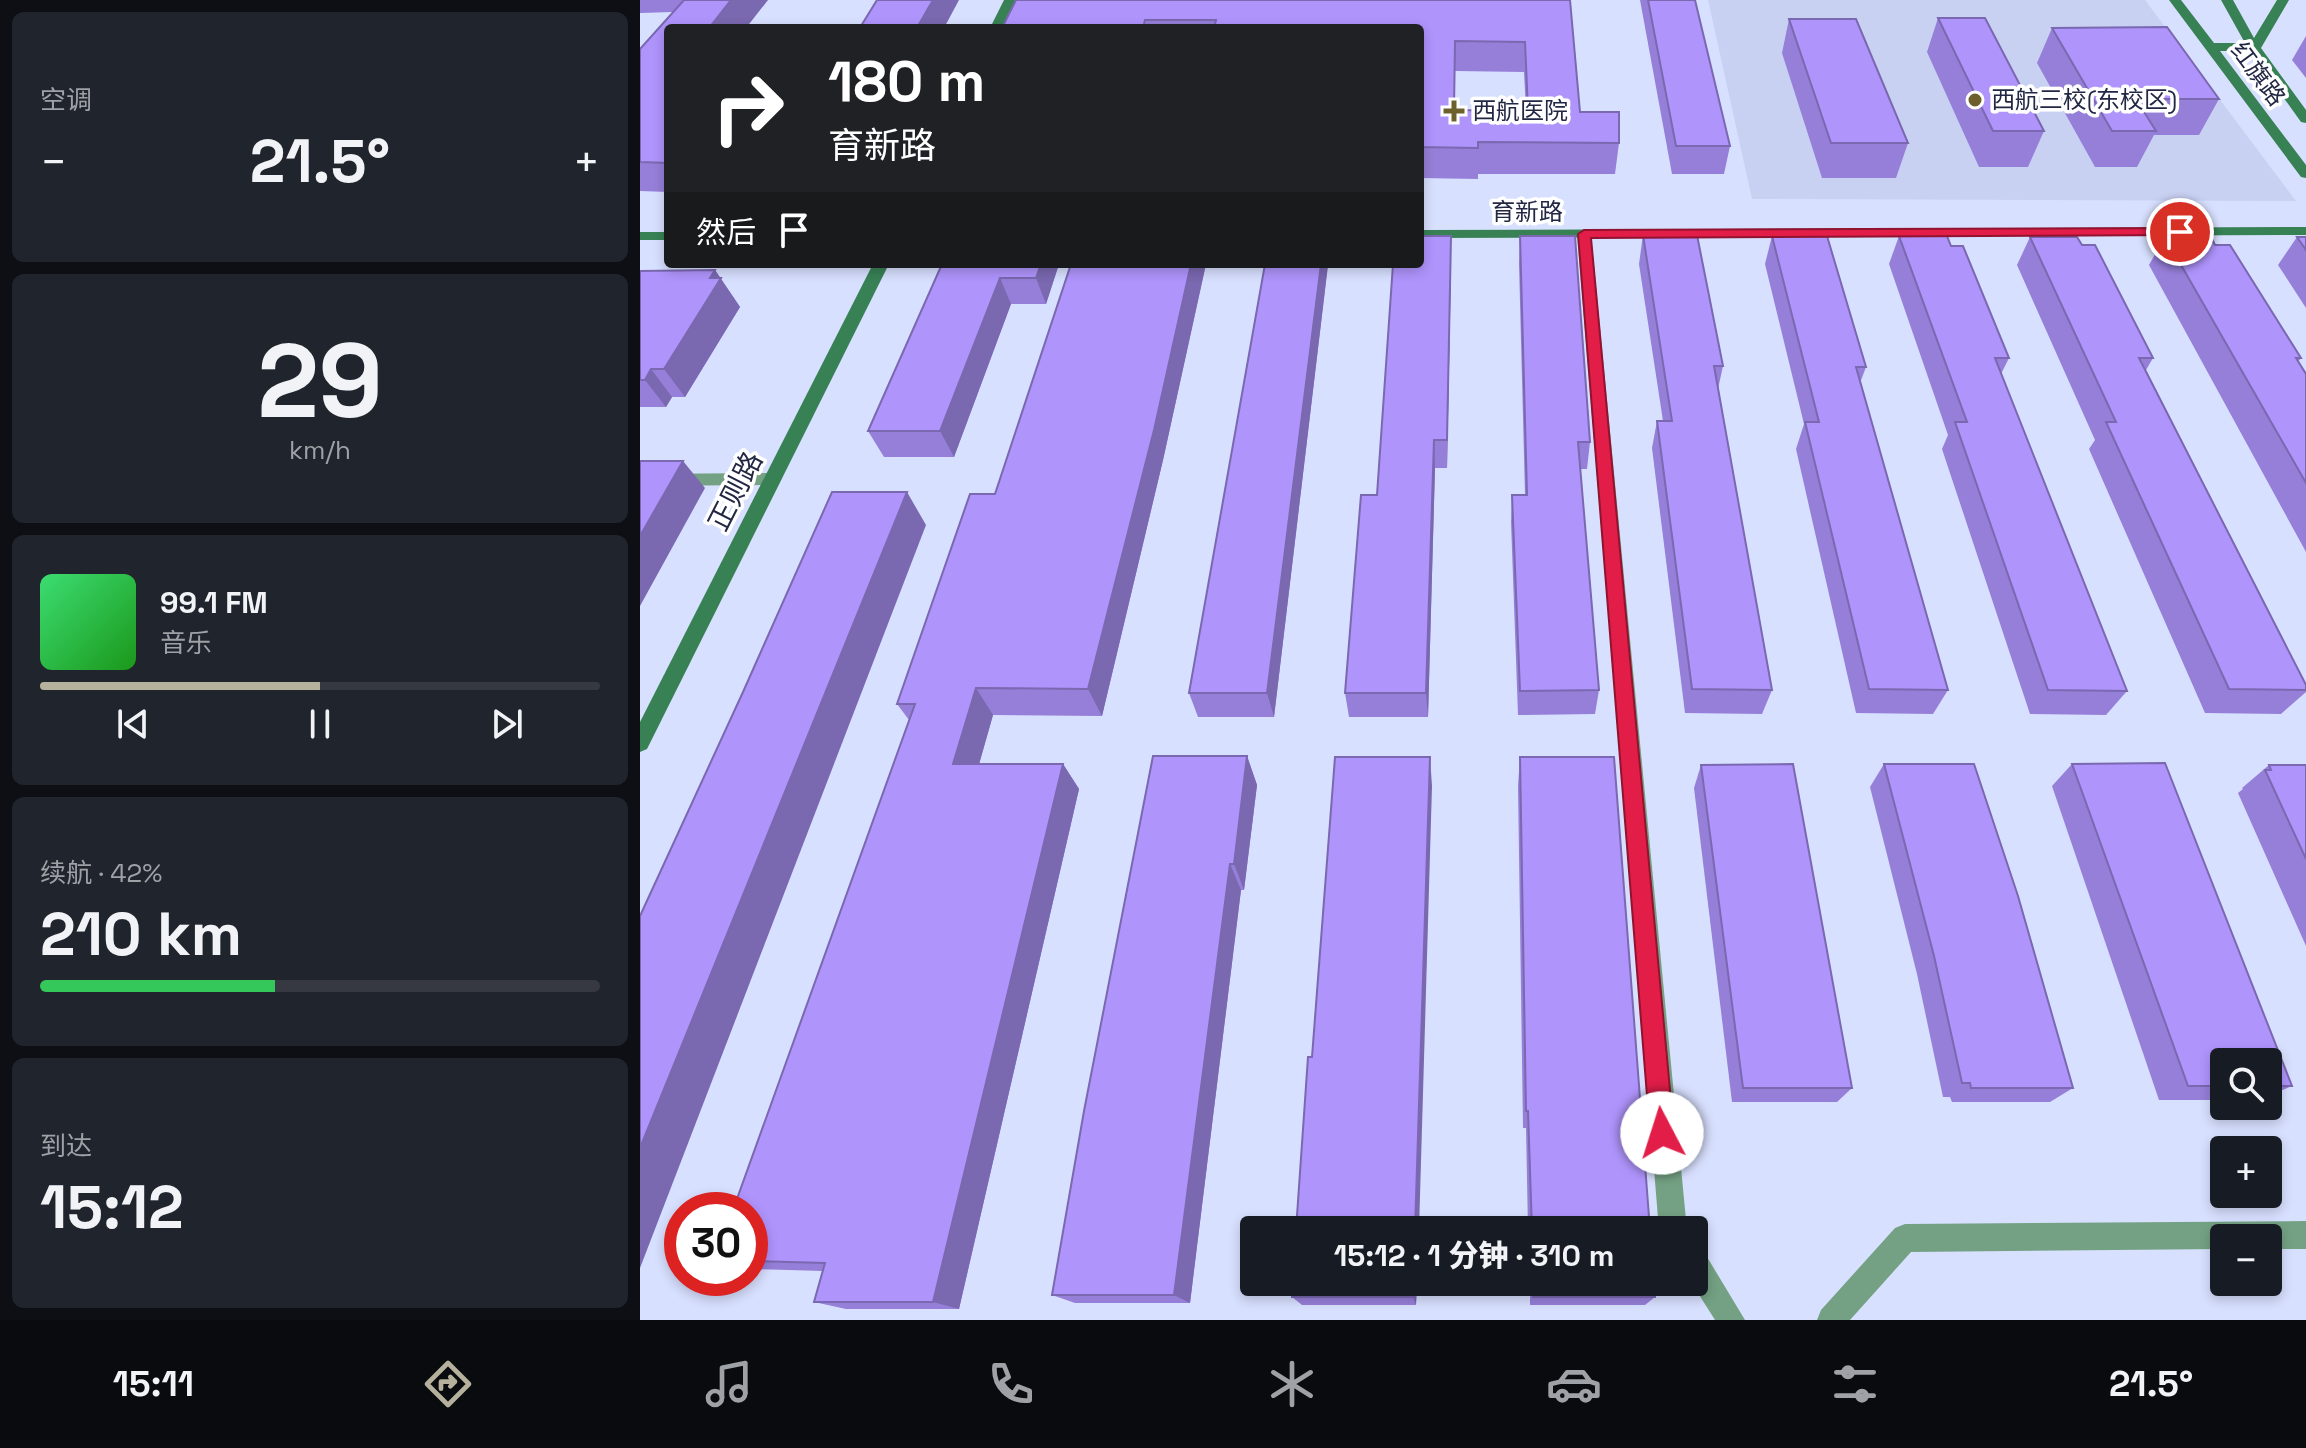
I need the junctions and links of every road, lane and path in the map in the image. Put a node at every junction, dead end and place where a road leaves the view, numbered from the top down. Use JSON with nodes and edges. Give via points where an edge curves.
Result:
{"nodes":[{"id":1,"x":1010,"y":0,"type":"edge"},
{"id":2,"x":2175,"y":0,"type":"edge"},
{"id":3,"x":2227,"y":0,"type":"edge"},
{"id":4,"x":2283,"y":0,"type":"edge"},
{"id":5,"x":998,"y":24,"type":"edge"},
{"id":6,"x":2210,"y":47,"type":"junction"},
{"id":7,"x":2255,"y":47,"type":"junction"},
{"id":8,"x":2306,"y":119,"type":"edge"},
{"id":9,"x":2306,"y":174,"type":"edge"},
{"id":10,"x":2306,"y":231,"type":"edge"},
{"id":11,"x":1424,"y":234,"type":"edge"},
{"id":12,"x":1584,"y":234,"type":"junction"},
{"id":13,"x":640,"y":236,"type":"edge"},
{"id":14,"x":664,"y":236,"type":"edge"},
{"id":15,"x":879,"y":268,"type":"edge"},
{"id":16,"x":772,"y":479,"type":"junction"},
{"id":17,"x":640,"y":480,"type":"edge"},
{"id":18,"x":640,"y":743,"type":"edge"},
{"id":19,"x":1672,"y":1216,"type":"edge"},
{"id":20,"x":2306,"y":1235,"type":"edge"},
{"id":21,"x":1708,"y":1284,"type":"edge"},
{"id":22,"x":1731,"y":1320,"type":"edge"},
{"id":23,"x":1831,"y":1320,"type":"edge"}],
"edges":[{"from":1,"to":5,"type":"street"},
{"from":2,"to":6,"type":"street","name":"红旗路"},
{"from":3,"to":7,"type":"street","name":"红旗路"},
{"from":4,"to":7,"type":"street"},
{"from":6,"to":7,"type":"street"},
{"from":6,"to":9,"type":"street","name":"红旗路"},
{"from":7,"to":8,"type":"street","name":"红旗路"},
{"from":10,"to":12,"type":"street","name":"育新路"},
{"from":11,"to":12,"type":"street","name":"育新路"},
{"from":12,"to":19,"type":"street"},
{"from":13,"to":14,"type":"street"},
{"from":15,"to":16,"type":"street","name":"正则路"},
{"from":16,"to":17,"type":"street"},
{"from":16,"to":18,"type":"street","name":"正则路"},
{"from":20,"to":23,"type":"street","via":[[1905,1238]]},
{"from":21,"to":22,"type":"street"}]}
